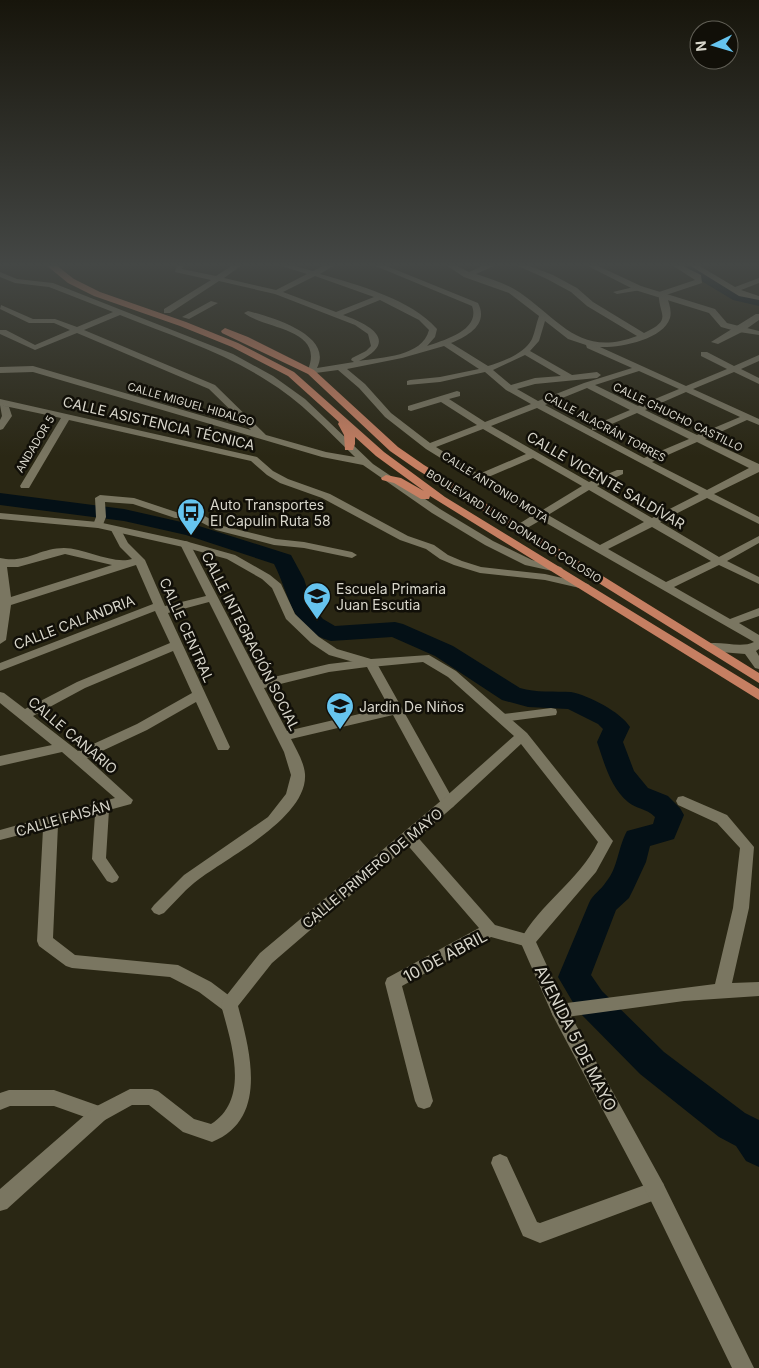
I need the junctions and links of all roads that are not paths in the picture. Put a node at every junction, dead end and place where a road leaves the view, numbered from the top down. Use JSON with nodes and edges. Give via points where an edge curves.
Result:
{"nodes":[{"id":1,"x":78,"y":329,"type":"edge"},
{"id":2,"x":159,"y":329,"type":"edge"},
{"id":3,"x":195,"y":329,"type":"edge"},
{"id":4,"x":218,"y":329,"type":"edge"},
{"id":5,"x":290,"y":329,"type":"edge"},
{"id":6,"x":366,"y":329,"type":"edge"},
{"id":7,"x":433,"y":329,"type":"edge"},
{"id":8,"x":470,"y":329,"type":"edge"},
{"id":9,"x":538,"y":329,"type":"edge"},
{"id":10,"x":562,"y":329,"type":"edge"},
{"id":11,"x":629,"y":329,"type":"edge"},
{"id":12,"x":659,"y":329,"type":"edge"},
{"id":13,"x":736,"y":329,"type":"edge"},
{"id":14,"x":75,"y":330,"type":"junction"},
{"id":15,"x":739,"y":330,"type":"junction"},
{"id":16,"x":759,"y":334,"type":"edge"},
{"id":17,"x":1,"y":335,"type":"edge"},
{"id":18,"x":644,"y":337,"type":"junction"},
{"id":19,"x":581,"y":342,"type":"junction"},
{"id":20,"x":715,"y":342,"type":"dead end"},
{"id":21,"x":446,"y":344,"type":"junction"},
{"id":22,"x":35,"y":348,"type":"junction"},
{"id":23,"x":418,"y":351,"type":"junction"},
{"id":24,"x":525,"y":352,"type":"junction"},
{"id":25,"x":704,"y":354,"type":"dead end"},
{"id":26,"x":759,"y":358,"type":"edge"},
{"id":27,"x":342,"y":366,"type":"junction"},
{"id":28,"x":486,"y":368,"type":"junction"},
{"id":29,"x":730,"y":369,"type":"junction"},
{"id":30,"x":0,"y":370,"type":"edge"},
{"id":31,"x":33,"y":370,"type":"junction"},
{"id":32,"x":638,"y":370,"type":"junction"},
{"id":33,"x":311,"y":372,"type":"junction"},
{"id":34,"x":597,"y":375,"type":"dead end"},
{"id":35,"x":571,"y":378,"type":"junction"},
{"id":36,"x":759,"y":381,"type":"edge"},
{"id":37,"x":410,"y":383,"type":"dead end"},
{"id":38,"x":587,"y":385,"type":"junction"},
{"id":39,"x":508,"y":388,"type":"junction"},
{"id":40,"x":684,"y":389,"type":"junction"},
{"id":41,"x":457,"y":394,"type":"dead end"},
{"id":42,"x":441,"y":398,"type":"junction"},
{"id":43,"x":0,"y":402,"type":"edge"},
{"id":44,"x":539,"y":405,"type":"junction"},
{"id":45,"x":0,"y":408,"type":"edge"},
{"id":46,"x":411,"y":408,"type":"dead end"},
{"id":47,"x":638,"y":411,"type":"junction"},
{"id":48,"x":337,"y":414,"type":"junction"},
{"id":49,"x":67,"y":416,"type":"junction"},
{"id":50,"x":747,"y":417,"type":"junction"},
{"id":51,"x":759,"y":422,"type":"edge"},
{"id":52,"x":484,"y":426,"type":"junction"},
{"id":53,"x":0,"y":427,"type":"edge"},
{"id":54,"x":595,"y":428,"type":"dead end"},
{"id":55,"x":262,"y":437,"type":"junction"},
{"id":56,"x":698,"y":438,"type":"junction"},
{"id":57,"x":429,"y":447,"type":"junction"},
{"id":58,"x":350,"y":448,"type":"junction"},
{"id":59,"x":534,"y":454,"type":"junction"},
{"id":60,"x":645,"y":461,"type":"junction"},
{"id":61,"x":365,"y":462,"type":"junction"},
{"id":62,"x":758,"y":468,"type":"edge"},
{"id":63,"x":620,"y":472,"type":"dead end"},
{"id":64,"x":480,"y":477,"type":"junction"},
{"id":65,"x":386,"y":478,"type":"junction"},
{"id":66,"x":25,"y":486,"type":"dead end"},
{"id":67,"x":589,"y":486,"type":"junction"},
{"id":68,"x":706,"y":494,"type":"junction"},
{"id":69,"x":540,"y":515,"type":"junction"},
{"id":70,"x":0,"y":516,"type":"edge"},
{"id":71,"x":100,"y":521,"type":"junction"},
{"id":72,"x":759,"y":521,"type":"edge"},
{"id":73,"x":652,"y":522,"type":"junction"},
{"id":74,"x":518,"y":529,"type":"junction"},
{"id":75,"x":116,"y":530,"type":"junction"},
{"id":76,"x":508,"y":539,"type":"junction"},
{"id":77,"x":759,"y":539,"type":"edge"},
{"id":78,"x":185,"y":544,"type":"junction"},
{"id":79,"x":600,"y":549,"type":"junction"},
{"id":80,"x":352,"y":555,"type":"dead end"},
{"id":81,"x":140,"y":560,"type":"junction"},
{"id":82,"x":719,"y":561,"type":"junction"},
{"id":83,"x":0,"y":562,"type":"edge"},
{"id":84,"x":123,"y":566,"type":"junction"},
{"id":85,"x":557,"y":570,"type":"junction"},
{"id":86,"x":759,"y":581,"type":"edge"},
{"id":87,"x":584,"y":586,"type":"junction"},
{"id":88,"x":665,"y":588,"type":"junction"},
{"id":89,"x":213,"y":598,"type":"junction"},
{"id":90,"x":5,"y":603,"type":"junction"},
{"id":91,"x":160,"y":608,"type":"junction"},
{"id":92,"x":759,"y":612,"type":"edge"},
{"id":93,"x":729,"y":622,"type":"junction"},
{"id":94,"x":0,"y":640,"type":"edge"},
{"id":95,"x":759,"y":640,"type":"edge"},
{"id":96,"x":177,"y":646,"type":"junction"},
{"id":97,"x":708,"y":646,"type":"junction"},
{"id":98,"x":754,"y":647,"type":"edge"},
{"id":99,"x":371,"y":663,"type":"junction"},
{"id":100,"x":759,"y":665,"type":"edge"},
{"id":101,"x":0,"y":667,"type":"edge"},
{"id":102,"x":759,"y":680,"type":"edge"},
{"id":103,"x":258,"y":685,"type":"junction"},
{"id":104,"x":199,"y":695,"type":"junction"},
{"id":105,"x":759,"y":695,"type":"edge"},
{"id":106,"x":1,"y":698,"type":"edge"},
{"id":107,"x":396,"y":710,"type":"junction"},
{"id":108,"x":551,"y":712,"type":"dead end"},
{"id":109,"x":24,"y":715,"type":"junction"},
{"id":110,"x":503,"y":718,"type":"junction"},
{"id":111,"x":283,"y":736,"type":"junction"},
{"id":112,"x":522,"y":736,"type":"junction"},
{"id":113,"x":223,"y":746,"type":"dead end"},
{"id":114,"x":62,"y":747,"type":"junction"},
{"id":115,"x":77,"y":757,"type":"junction"},
{"id":116,"x":0,"y":761,"type":"edge"},
{"id":117,"x":126,"y":800,"type":"joint"},
{"id":118,"x":684,"y":801,"type":"dead end"},
{"id":119,"x":448,"y":803,"type":"junction"},
{"id":120,"x":102,"y":807,"type":"junction"},
{"id":121,"x":51,"y":822,"type":"junction"},
{"id":122,"x":0,"y":835,"type":"edge"},
{"id":123,"x":408,"y":837,"type":"junction"},
{"id":124,"x":112,"y":877,"type":"dead end"},
{"id":125,"x":160,"y":908,"type":"dead end"},
{"id":126,"x":490,"y":930,"type":"junction"},
{"id":127,"x":528,"y":941,"type":"junction"},
{"id":128,"x":759,"y":989,"type":"edge"},
{"id":129,"x":722,"y":990,"type":"junction"},
{"id":130,"x":229,"y":1006,"type":"junction"},
{"id":131,"x":560,"y":1011,"type":"junction"},
{"id":132,"x":424,"y":1101,"type":"dead end"},
{"id":133,"x":0,"y":1102,"type":"edge"},
{"id":134,"x":99,"y":1114,"type":"junction"},
{"id":135,"x":500,"y":1163,"type":"dead end"},
{"id":136,"x":656,"y":1190,"type":"junction"},
{"id":137,"x":0,"y":1202,"type":"edge"},
{"id":138,"x":743,"y":1368,"type":"edge"}],
"edges":[{"from":1,"to":14,"type":"street"},
{"from":2,"to":58,"type":"street","via":[[230,356],[270,378],[302,401]]},
{"from":3,"to":48,"type":"highway","name":"BOULEVARD LUIS DONALDO COLOSIO","via":[[291,374]]},
{"from":4,"to":33,"type":"highway","name":"BOULEVARD LUIS DONALDO COLOSIO"},
{"from":5,"to":33,"type":"street","via":[[306,337],[315,354]]},
{"from":6,"to":27,"type":"street","via":[[372,333],[374,346],[369,353]]},
{"from":7,"to":23,"type":"street","via":[[432,337]]},
{"from":8,"to":21,"type":"street"},
{"from":9,"to":24,"type":"street","via":[[537,339]]},
{"from":10,"to":19,"type":"street"},
{"from":11,"to":18,"type":"street"},
{"from":12,"to":18,"type":"street"},
{"from":13,"to":15,"type":"street"},
{"from":14,"to":22,"type":"street"},
{"from":14,"to":55,"type":"street","via":[[212,387]]},
{"from":15,"to":16,"type":"street"},
{"from":15,"to":20,"type":"street"},
{"from":17,"to":22,"type":"street","via":[[11,336]]},
{"from":18,"to":19,"type":"street","via":[[615,344]]},
{"from":19,"to":32,"type":"street"},
{"from":21,"to":23,"type":"street"},
{"from":21,"to":28,"type":"street","name":"CALLE ALACRÁN TORRES"},
{"from":22,"to":31,"type":"street"},
{"from":23,"to":27,"type":"street"},
{"from":24,"to":28,"type":"street"},
{"from":24,"to":35,"type":"street"},
{"from":25,"to":29,"type":"street"},
{"from":26,"to":29,"type":"street"},
{"from":27,"to":33,"type":"street"},
{"from":27,"to":57,"type":"street","name":"CALLE ANTONIO MOTA","via":[[388,415]]},
{"from":28,"to":37,"type":"street","via":[[443,380]]},
{"from":28,"to":39,"type":"street","name":"CALLE ALACRÁN TORRES"},
{"from":29,"to":36,"type":"street"},
{"from":29,"to":40,"type":"street"},
{"from":30,"to":31,"type":"street","name":"CALLE MIGUEL HIDALGO"},
{"from":31,"to":55,"type":"street","name":"CALLE MIGUEL HIDALGO"},
{"from":32,"to":38,"type":"street"},
{"from":32,"to":40,"type":"street"},
{"from":33,"to":74,"type":"highway","name":"BOULEVARD LUIS DONALDO COLOSIO","via":[[394,449]]},
{"from":34,"to":35,"type":"street"},
{"from":35,"to":39,"type":"street","via":[[535,381]]},
{"from":38,"to":44,"type":"street"},
{"from":38,"to":47,"type":"street","name":"CALLE CHUCHO CASTILLO"},
{"from":39,"to":44,"type":"street","name":"CALLE ALACRÁN TORRES"},
{"from":40,"to":47,"type":"street"},
{"from":40,"to":50,"type":"street"},
{"from":41,"to":42,"type":"street"},
{"from":42,"to":46,"type":"street"},
{"from":42,"to":52,"type":"street","name":"CALLE VICENTE SALDÍVAR"},
{"from":43,"to":49,"type":"street","name":"CALLE ASISTENCIA TÉCNICA"},
{"from":44,"to":52,"type":"street"},
{"from":44,"to":60,"type":"street","name":"CALLE ALACRÁN TORRES"},
{"from":45,"to":53,"type":"street","via":[[6,408],[7,416]]},
{"from":47,"to":54,"type":"street"},
{"from":47,"to":56,"type":"street","name":"CALLE CHUCHO CASTILLO"},
{"from":48,"to":58,"type":"highway","via":[[350,435]]},
{"from":48,"to":76,"type":"highway","name":"BOULEVARD LUIS DONALDO COLOSIO","via":[[380,454],[434,493]]},
{"from":49,"to":66,"type":"street","name":"ANDADOR 5"},
{"from":49,"to":87,"type":"street","name":"CALLE ASISTENCIA TÉCNICA","via":[[254,459],[284,481],[326,496],[458,563],[480,570],[545,577]]},
{"from":50,"to":51,"type":"street"},
{"from":50,"to":56,"type":"street"},
{"from":52,"to":57,"type":"street"},
{"from":52,"to":59,"type":"street","name":"CALLE VICENTE SALDÍVAR"},
{"from":55,"to":61,"type":"street","name":"CALLE MIGUEL HIDALGO","via":[[325,455]]},
{"from":56,"to":60,"type":"street"},
{"from":56,"to":62,"type":"street","name":"CALLE CHUCHO CASTILLO"},
{"from":57,"to":64,"type":"street","name":"CALLE ANTONIO MOTA"},
{"from":58,"to":61,"type":"street"},
{"from":59,"to":64,"type":"street"},
{"from":59,"to":67,"type":"street","name":"CALLE VICENTE SALDÍVAR"},
{"from":60,"to":68,"type":"street","name":"CALLE ALACRÁN TORRES"},
{"from":61,"to":65,"type":"street"},
{"from":62,"to":68,"type":"street"},
{"from":63,"to":67,"type":"street"},
{"from":64,"to":69,"type":"street","name":"CALLE ANTONIO MOTA"},
{"from":65,"to":76,"type":"highway","via":[[397,480],[488,533]]},
{"from":65,"to":85,"type":"street","via":[[490,543],[529,563]]},
{"from":67,"to":69,"type":"street"},
{"from":67,"to":73,"type":"street","name":"CALLE VICENTE SALDÍVAR"},
{"from":68,"to":72,"type":"street","name":"CALLE ALACRÁN TORRES"},
{"from":68,"to":73,"type":"street"},
{"from":69,"to":74,"type":"street"},
{"from":69,"to":79,"type":"street","name":"CALLE ANTONIO MOTA"},
{"from":70,"to":71,"type":"street"},
{"from":71,"to":75,"type":"street"},
{"from":71,"to":80,"type":"street","via":[[100,498],[134,501],[175,515],[196,515],[220,528],[274,542]]},
{"from":73,"to":79,"type":"street"},
{"from":73,"to":82,"type":"street","name":"CALLE VICENTE SALDÍVAR"},
{"from":74,"to":97,"type":"highway","name":"BOULEVARD LUIS DONALDO COLOSIO"},
{"from":75,"to":78,"type":"street"},
{"from":75,"to":81,"type":"street","name":"CALLE CENTRAL","via":[[124,545]]},
{"from":76,"to":85,"type":"highway","name":"BOULEVARD LUIS DONALDO COLOSIO"},
{"from":77,"to":82,"type":"street"},
{"from":78,"to":89,"type":"street","name":"CALLE INTEGRACIÓN SOCIAL"},
{"from":78,"to":99,"type":"street","via":[[231,557],[266,577],[277,586],[290,616],[315,640],[333,652]]},
{"from":79,"to":88,"type":"street","name":"CALLE ANTONIO MOTA"},
{"from":81,"to":84,"type":"street"},
{"from":81,"to":91,"type":"street","name":"CALLE CENTRAL"},
{"from":82,"to":86,"type":"street","name":"CALLE VICENTE SALDÍVAR"},
{"from":82,"to":88,"type":"street"},
{"from":83,"to":84,"type":"street","via":[[18,564],[65,551]]},
{"from":83,"to":90,"type":"street"},
{"from":84,"to":90,"type":"street"},
{"from":85,"to":87,"type":"highway","name":"BOULEVARD LUIS DONALDO COLOSIO"},
{"from":87,"to":105,"type":"highway","name":"BOULEVARD LUIS DONALDO COLOSIO"},
{"from":88,"to":93,"type":"street","name":"CALLE ANTONIO MOTA"},
{"from":89,"to":91,"type":"street","name":"CALLE CALANDRIA"},
{"from":89,"to":103,"type":"street","name":"CALLE INTEGRACIÓN SOCIAL"},
{"from":90,"to":94,"type":"street"},
{"from":91,"to":96,"type":"street","name":"CALLE CENTRAL"},
{"from":91,"to":101,"type":"street","name":"CALLE CALANDRIA"},
{"from":92,"to":93,"type":"street"},
{"from":93,"to":95,"type":"street","name":"CALLE ANTONIO MOTA"},
{"from":96,"to":104,"type":"street","name":"CALLE CENTRAL"},
{"from":96,"to":109,"type":"street","via":[[81,685]]},
{"from":97,"to":98,"type":"street"},
{"from":97,"to":102,"type":"highway","name":"BOULEVARD LUIS DONALDO COLOSIO"},
{"from":98,"to":100,"type":"street"},
{"from":99,"to":103,"type":"street","via":[[329,668]]},
{"from":99,"to":107,"type":"street"},
{"from":99,"to":110,"type":"street","via":[[425,658],[452,674]]},
{"from":103,"to":111,"type":"street","name":"CALLE INTEGRACIÓN SOCIAL"},
{"from":104,"to":113,"type":"street","name":"CALLE CENTRAL"},
{"from":104,"to":115,"type":"street"},
{"from":106,"to":109,"type":"street","name":"CALLE CANARIO"},
{"from":107,"to":111,"type":"street"},
{"from":107,"to":119,"type":"street"},
{"from":108,"to":110,"type":"street"},
{"from":109,"to":114,"type":"street","name":"CALLE CANARIO"},
{"from":110,"to":112,"type":"street"},
{"from":111,"to":125,"type":"street","name":"CALLE INTEGRACIÓN SOCIAL","via":[[298,776],[293,795],[273,822],[189,880]]},
{"from":112,"to":119,"type":"street","name":"CALLE PRIMERO DE MAYO"},
{"from":112,"to":127,"type":"street","via":[[606,841],[599,858],[539,924]]},
{"from":114,"to":115,"type":"street","name":"CALLE CANARIO"},
{"from":114,"to":116,"type":"street"},
{"from":115,"to":117,"type":"street","name":"CALLE CANARIO"},
{"from":117,"to":120,"type":"street","name":"CALLE FAISÁN"},
{"from":118,"to":129,"type":"street","via":[[722,819],[747,847],[741,908]]},
{"from":119,"to":123,"type":"street","name":"CALLE PRIMERO DE MAYO"},
{"from":120,"to":121,"type":"street","name":"CALLE FAISÁN"},
{"from":120,"to":124,"type":"street","via":[[99,859]]},
{"from":121,"to":122,"type":"street","name":"CALLE FAISÁN"},
{"from":121,"to":130,"type":"street","via":[[45,940],[72,961],[172,970],[205,987]]},
{"from":123,"to":126,"type":"street"},
{"from":123,"to":130,"type":"street","name":"CALLE PRIMERO DE MAYO","via":[[266,958]]},
{"from":126,"to":127,"type":"street","name":"10 DE ABRIL"},
{"from":126,"to":132,"type":"street","name":"10 DE ABRIL","via":[[392,984]]},
{"from":127,"to":131,"type":"street","name":"AVENIDA 5 DE MAYO"},
{"from":128,"to":129,"type":"street"},
{"from":129,"to":131,"type":"street"},
{"from":130,"to":134,"type":"street","via":[[240,1046],[244,1085],[238,1108],[227,1123],[212,1134],[189,1126],[152,1097],[130,1097]]},
{"from":131,"to":136,"type":"street","name":"AVENIDA 5 DE MAYO"},
{"from":133,"to":134,"type":"street","via":[[9,1098],[54,1098]]},
{"from":134,"to":137,"type":"street"},
{"from":135,"to":136,"type":"street","via":[[530,1229],[540,1233]]},
{"from":136,"to":138,"type":"street","name":"AVENIDA 5 DE MAYO"}]}
